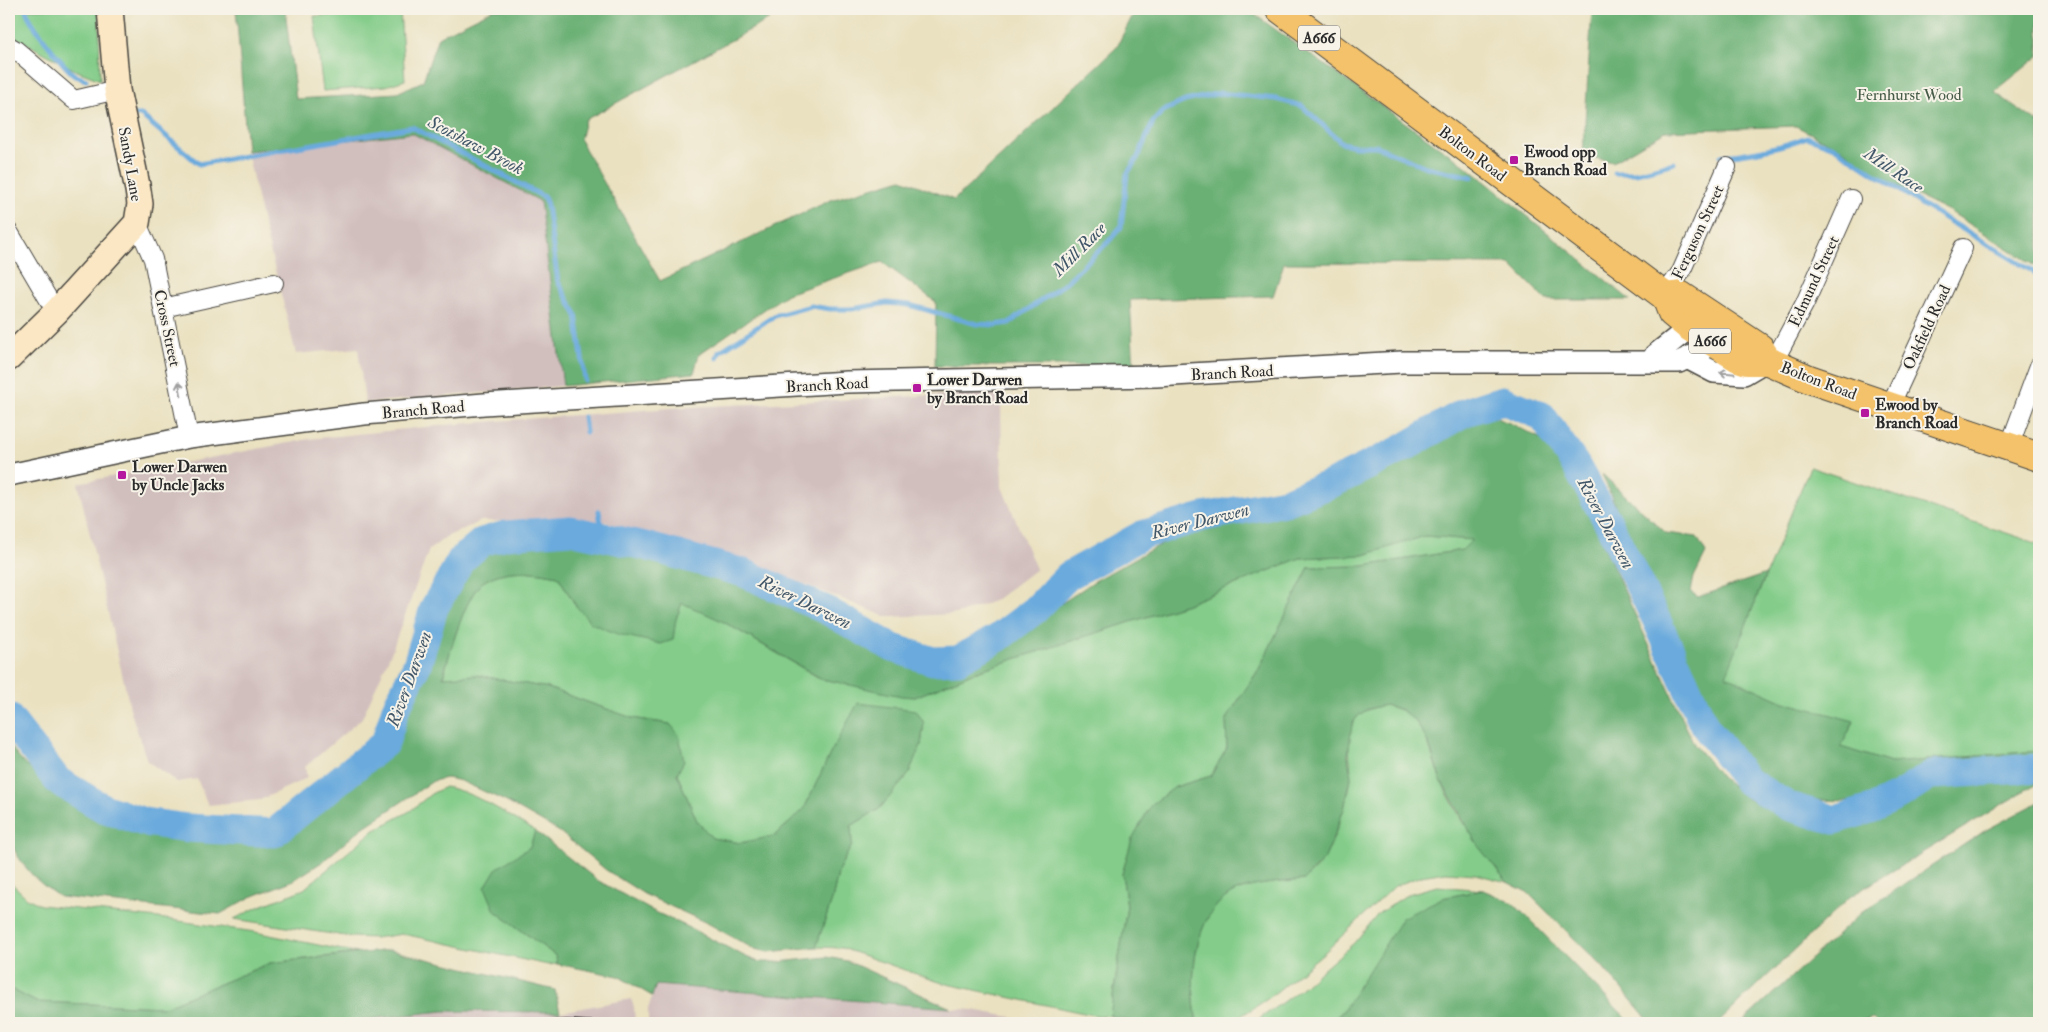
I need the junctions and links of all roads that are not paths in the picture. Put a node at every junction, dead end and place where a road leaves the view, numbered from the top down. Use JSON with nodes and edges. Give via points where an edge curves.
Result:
{"nodes":[{"id":1,"x":110,"y":9,"type":"edge"},
{"id":2,"x":1280,"y":9,"type":"edge"},
{"id":3,"x":9,"y":46,"type":"edge"},
{"id":4,"x":117,"y":90,"type":"junction"},
{"id":5,"x":1727,"y":167,"type":"dead end"},
{"id":6,"x":1851,"y":199,"type":"dead end"},
{"id":7,"x":137,"y":223,"type":"junction"},
{"id":8,"x":9,"y":232,"type":"edge"},
{"id":9,"x":1963,"y":248,"type":"dead end"},
{"id":10,"x":274,"y":283,"type":"dead end"},
{"id":11,"x":1665,"y":296,"type":"junction"},
{"id":12,"x":163,"y":308,"type":"junction"},
{"id":13,"x":56,"y":312,"type":"junction"},
{"id":14,"x":1696,"y":318,"type":"junction"},
{"id":15,"x":1719,"y":333,"type":"junction"},
{"id":16,"x":9,"y":358,"type":"edge"},
{"id":17,"x":1688,"y":359,"type":"junction"},
{"id":18,"x":1652,"y":361,"type":"junction"},
{"id":19,"x":1769,"y":362,"type":"junction"},
{"id":20,"x":2039,"y":366,"type":"edge"},
{"id":21,"x":1890,"y":406,"type":"junction"},
{"id":22,"x":189,"y":436,"type":"junction"},
{"id":23,"x":2008,"y":447,"type":"junction"},
{"id":24,"x":2039,"y":457,"type":"edge"},
{"id":25,"x":9,"y":474,"type":"edge"}],
"edges":[{"from":1,"to":4,"type":"main road","name":"Sandy Lane"},
{"from":2,"to":11,"type":"highway","name":"Bolton Road","number":"A666"},
{"from":3,"to":4,"type":"street","via":[[74,100]]},
{"from":4,"to":7,"type":"main road","name":"Sandy Lane","via":[[138,190]]},
{"from":5,"to":11,"type":"street","name":"Ferguson Street","via":[[1681,272]]},
{"from":6,"to":19,"type":"street","name":"Edmund Street","via":[[1805,302]]},
{"from":7,"to":12,"type":"street","name":"Cross Street","via":[[154,259]]},
{"from":7,"to":13,"type":"main road","name":"Sandy Lane"},
{"from":8,"to":13,"type":"street"},
{"from":9,"to":21,"type":"street","name":"Oakfield Road"},
{"from":10,"to":12,"type":"street"},
{"from":11,"to":14,"type":"highway","name":"Bolton Road","number":"A666","via":[[1672,313]]},
{"from":22,"to":12,"type":"street","name":"Cross Street","one_way":true},
{"from":13,"to":16,"type":"main road","name":"Sandy Lane"},
{"from":14,"to":15,"type":"highway","name":"Bolton Road","number":"A666"},
{"from":14,"to":18,"type":"street"},
{"from":15,"to":17,"type":"street","name":"Branch Road","via":[[1702,352]]},
{"from":15,"to":19,"type":"highway","name":"Bolton Road","number":"A666","via":[[1760,348]]},
{"from":17,"to":18,"type":"street","name":"Branch Road"},
{"from":19,"to":17,"type":"street","one_way":true,"via":[[1744,374],[1714,372]]},
{"from":18,"to":22,"type":"street","name":"Branch Road","via":[[1402,362],[1156,376],[847,382],[484,404],[364,414]]},
{"from":19,"to":21,"type":"highway","name":"Bolton Road","number":"A666"},
{"from":20,"to":23,"type":"street"},
{"from":21,"to":23,"type":"highway","name":"Bolton Road","number":"A666"},
{"from":22,"to":25,"type":"street","name":"Branch Road"},
{"from":23,"to":24,"type":"highway","name":"Bolton Road","number":"A666"}]}
